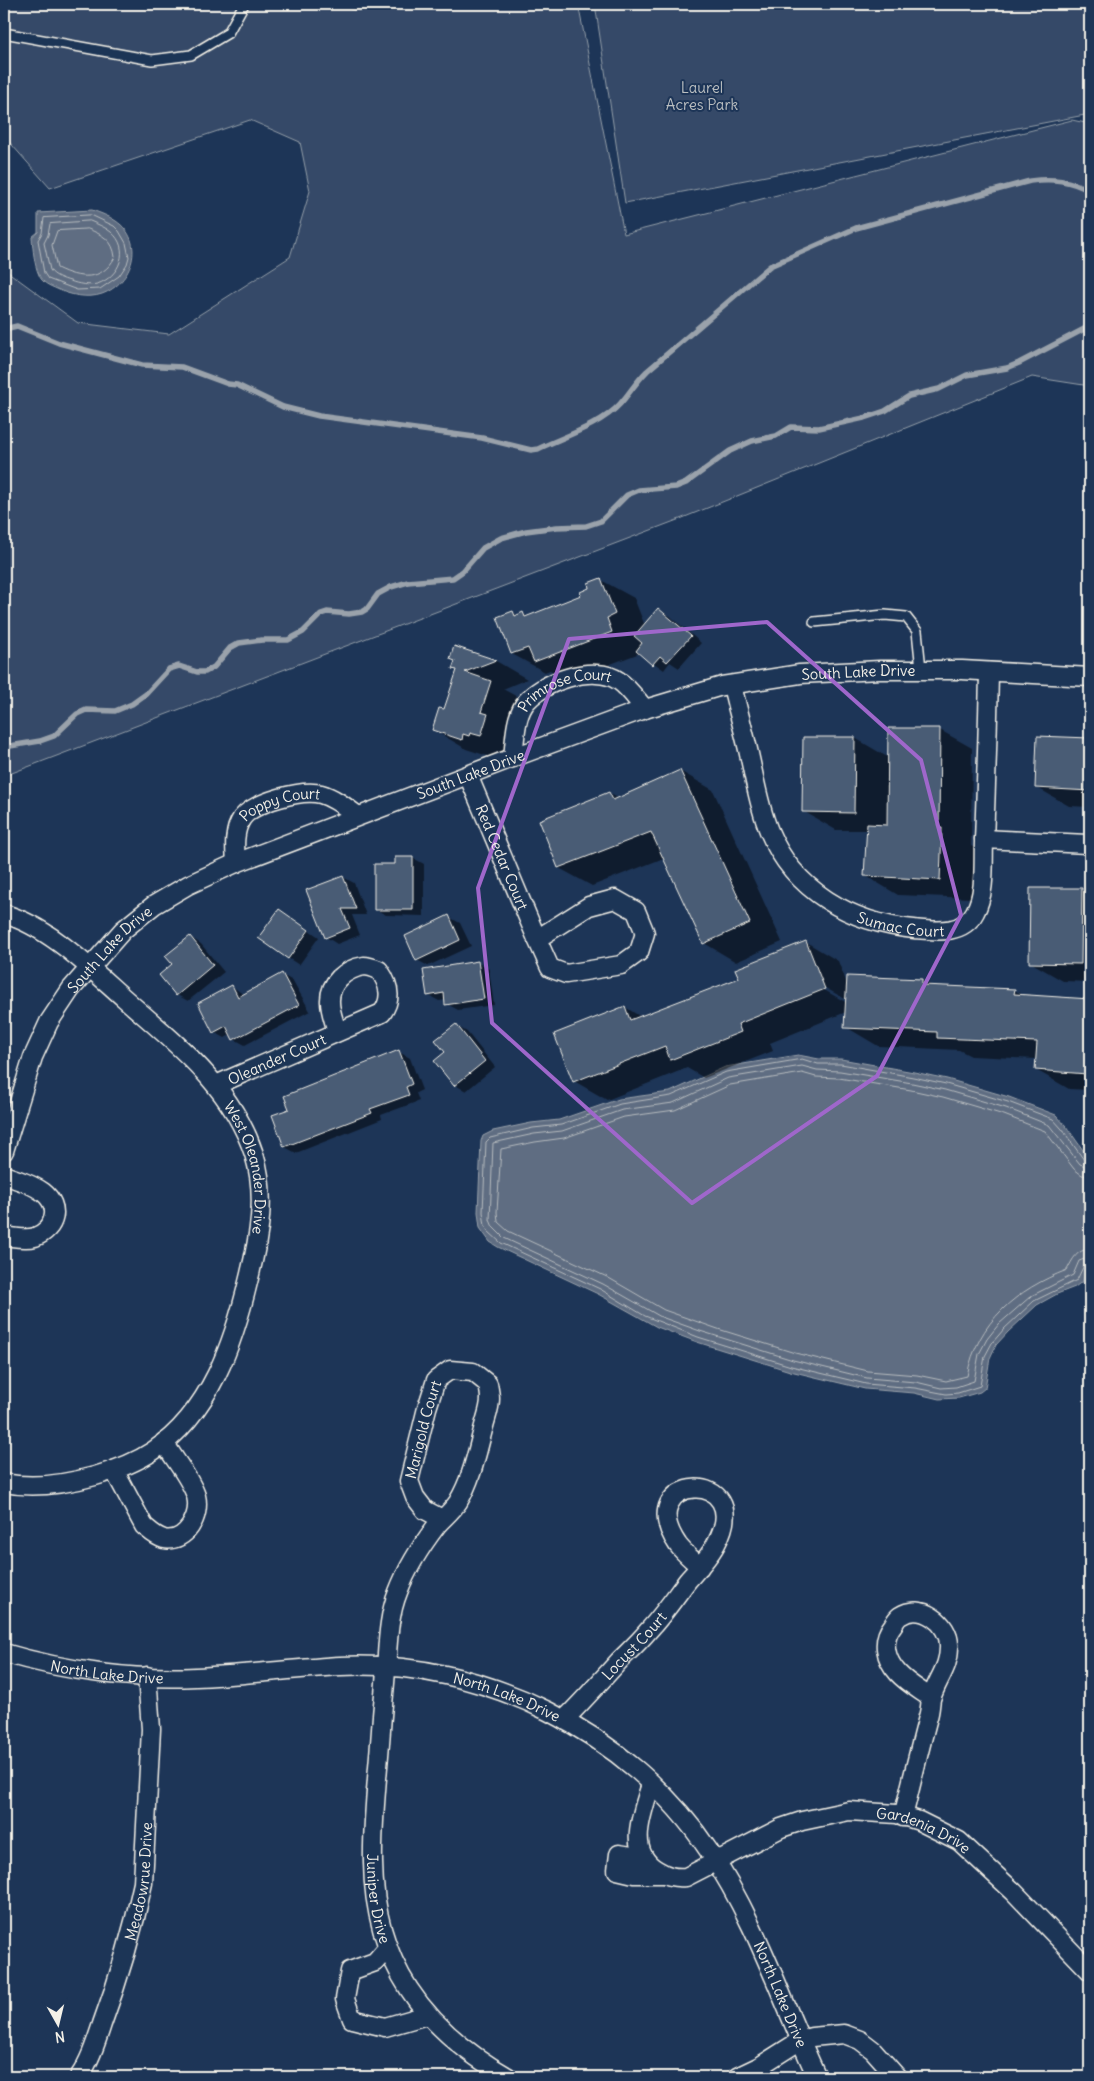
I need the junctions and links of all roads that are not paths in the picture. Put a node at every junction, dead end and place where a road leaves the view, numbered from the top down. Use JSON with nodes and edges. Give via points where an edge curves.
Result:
{"nodes":[{"id":1,"x":244,"y":4,"type":"edge"},
{"id":2,"x":353,"y":4,"type":"edge"},
{"id":3,"x":384,"y":4,"type":"edge"},
{"id":4,"x":4,"y":33,"type":"edge"},
{"id":5,"x":814,"y":622,"type":"dead end"},
{"id":6,"x":921,"y":669,"type":"junction"},
{"id":7,"x":989,"y":672,"type":"junction"},
{"id":8,"x":1090,"y":677,"type":"edge"},
{"id":9,"x":732,"y":685,"type":"junction"},
{"id":10,"x":646,"y":709,"type":"junction"},
{"id":11,"x":513,"y":758,"type":"junction"},
{"id":12,"x":468,"y":775,"type":"junction"},
{"id":13,"x":358,"y":816,"type":"junction"},
{"id":14,"x":984,"y":839,"type":"junction"},
{"id":15,"x":1087,"y":844,"type":"dead end"},
{"id":16,"x":236,"y":863,"type":"junction"},
{"id":17,"x":4,"y":914,"type":"edge"},
{"id":18,"x":537,"y":939,"type":"junction"},
{"id":19,"x":89,"y":969,"type":"junction"},
{"id":20,"x":337,"y":1032,"type":"dead end"},
{"id":21,"x":216,"y":1085,"type":"junction"},
{"id":22,"x":4,"y":1151,"type":"edge"},
{"id":23,"x":4,"y":1175,"type":"edge"},
{"id":24,"x":4,"y":1236,"type":"edge"},
{"id":25,"x":164,"y":1442,"type":"junction"},
{"id":26,"x":114,"y":1470,"type":"junction"},
{"id":27,"x":4,"y":1483,"type":"edge"},
{"id":28,"x":442,"y":1520,"type":"junction"},
{"id":29,"x":700,"y":1567,"type":"dead end"},
{"id":30,"x":4,"y":1653,"type":"edge"},
{"id":31,"x":386,"y":1667,"type":"junction"},
{"id":32,"x":147,"y":1676,"type":"junction"},
{"id":33,"x":931,"y":1698,"type":"junction"},
{"id":34,"x":564,"y":1720,"type":"junction"},
{"id":35,"x":651,"y":1784,"type":"junction"},
{"id":36,"x":903,"y":1818,"type":"junction"},
{"id":37,"x":644,"y":1858,"type":"junction"},
{"id":38,"x":716,"y":1861,"type":"junction"},
{"id":39,"x":663,"y":1874,"type":"junction"},
{"id":40,"x":388,"y":1947,"type":"junction"},
{"id":41,"x":1090,"y":1971,"type":"edge"},
{"id":42,"x":427,"y":2015,"type":"junction"},
{"id":43,"x":800,"y":2040,"type":"junction"},
{"id":44,"x":79,"y":2077,"type":"edge"},
{"id":45,"x":508,"y":2077,"type":"edge"},
{"id":46,"x":736,"y":2077,"type":"edge"},
{"id":47,"x":817,"y":2077,"type":"edge"},
{"id":48,"x":897,"y":2077,"type":"edge"}],
"edges":[{"from":1,"to":4,"type":"lane","via":[[228,33],[191,55],[152,60]]},
{"from":2,"to":3,"type":"lane"},
{"from":5,"to":6,"type":"lane","via":[[885,615],[906,617],[917,631]]},
{"from":6,"to":7,"type":"street","name":"South Lake Drive"},
{"from":6,"to":9,"type":"street","name":"South Lake Drive","via":[[800,674]]},
{"from":7,"to":8,"type":"street","name":"South Lake Drive"},
{"from":7,"to":14,"type":"street","name":"Sumac Court"},
{"from":9,"to":10,"type":"street","name":"South Lake Drive"},
{"from":9,"to":14,"type":"street","name":"Sumac Court","via":[[768,830],[788,866],[800,880],[830,903],[866,919],[903,928],[954,930],[975,913],[980,900]]},
{"from":10,"to":11,"type":"street","name":"South Lake Drive"},
{"from":10,"to":11,"type":"street","name":"Primrose Court","via":[[618,680],[603,674],[585,674],[550,684],[523,706]]},
{"from":11,"to":12,"type":"street","name":"South Lake Drive"},
{"from":12,"to":13,"type":"street","name":"South Lake Drive"},
{"from":12,"to":18,"type":"street","name":"Red Cedar Court"},
{"from":13,"to":16,"type":"street","name":"South Lake Drive"},
{"from":13,"to":16,"type":"street","name":"Poppy Court","via":[[321,794],[305,792],[270,801],[242,817],[234,847]]},
{"from":14,"to":15,"type":"street"},
{"from":16,"to":19,"type":"street","name":"South Lake Drive","via":[[154,905],[123,930]]},
{"from":17,"to":19,"type":"street","name":"West Oleander Drive","via":[[42,932]]},
{"from":18,"to":18,"type":"street","name":"Red Cedar Court","via":[[550,968],[566,974],[621,965],[639,952],[645,933],[636,911],[615,899],[590,906]]},
{"from":19,"to":21,"type":"street","name":"West Oleander Drive","via":[[174,1040]]},
{"from":19,"to":22,"type":"street","name":"South Lake Drive","via":[[49,1022],[33,1057]]},
{"from":20,"to":21,"type":"street","name":"Oleander Court"},
{"from":21,"to":25,"type":"street","name":"West Oleander Drive","via":[[236,1112],[255,1156],[260,1180],[259,1232],[240,1314],[221,1367],[192,1414]]},
{"from":23,"to":24,"type":"street","via":[[44,1192],[55,1213],[52,1224],[33,1238]]},
{"from":25,"to":26,"type":"street","name":"West Oleander Drive","via":[[132,1463]]},
{"from":25,"to":26,"type":"street","via":[[196,1496],[198,1508],[187,1531],[175,1538],[163,1539],[144,1526]]},
{"from":26,"to":27,"type":"street","name":"West Oleander Drive","via":[[58,1484]]},
{"from":28,"to":28,"type":"street","name":"Marigold Court","via":[[457,1504],[473,1469],[490,1401],[488,1384],[473,1372],[450,1370],[436,1380],[410,1481],[415,1497],[425,1510]]},
{"from":28,"to":31,"type":"street","name":"Marigold Court","via":[[417,1553],[397,1594],[388,1631]]},
{"from":29,"to":34,"type":"street","name":"Locust Court","via":[[648,1632]]},
{"from":30,"to":32,"type":"street","name":"North Lake Drive","via":[[44,1664]]},
{"from":31,"to":32,"type":"street","name":"North Lake Drive","via":[[342,1666],[194,1677]]},
{"from":31,"to":34,"type":"street","name":"North Lake Drive","via":[[413,1669],[482,1685]]},
{"from":31,"to":40,"type":"street","name":"Juniper Drive","via":[[373,1863],[378,1911]]},
{"from":32,"to":44,"type":"street","name":"Meadowrue Drive","via":[[151,1729],[143,1883],[109,2004]]},
{"from":33,"to":33,"type":"street","via":[[948,1661],[950,1643],[945,1628],[933,1616],[916,1612],[900,1616],[889,1630],[885,1642],[888,1660],[898,1673]]},
{"from":33,"to":36,"type":"street"},
{"from":34,"to":35,"type":"street","name":"North Lake Drive","via":[[608,1748]]},
{"from":35,"to":37,"type":"street","via":[[638,1831]]},
{"from":35,"to":38,"type":"street","name":"North Lake Drive","via":[[687,1822]]},
{"from":36,"to":38,"type":"street","name":"Gardenia Drive","via":[[897,1814],[857,1812],[825,1815],[781,1828]]},
{"from":36,"to":41,"type":"street","name":"Gardenia Drive","via":[[919,1821],[959,1841],[1014,1892]]},
{"from":37,"to":39,"type":"street"},
{"from":37,"to":39,"type":"street","name":"Gardenia Drive","via":[[618,1854],[617,1870],[634,1874]]},
{"from":38,"to":39,"type":"street","name":"Gardenia Drive","via":[[686,1876],[675,1878]]},
{"from":38,"to":43,"type":"street","name":"North Lake Drive","via":[[746,1915]]},
{"from":40,"to":42,"type":"street","name":"Juniper Drive","via":[[398,1972]]},
{"from":40,"to":42,"type":"street","via":[[375,1962],[350,1971],[345,1999],[352,2020],[385,2027]]},
{"from":42,"to":45,"type":"street","name":"Juniper Drive","via":[[464,2050]]},
{"from":43,"to":46,"type":"street"},
{"from":43,"to":47,"type":"street","name":"North Lake Drive"},
{"from":43,"to":48,"type":"street","via":[[829,2034],[852,2037],[874,2050]]}]}
